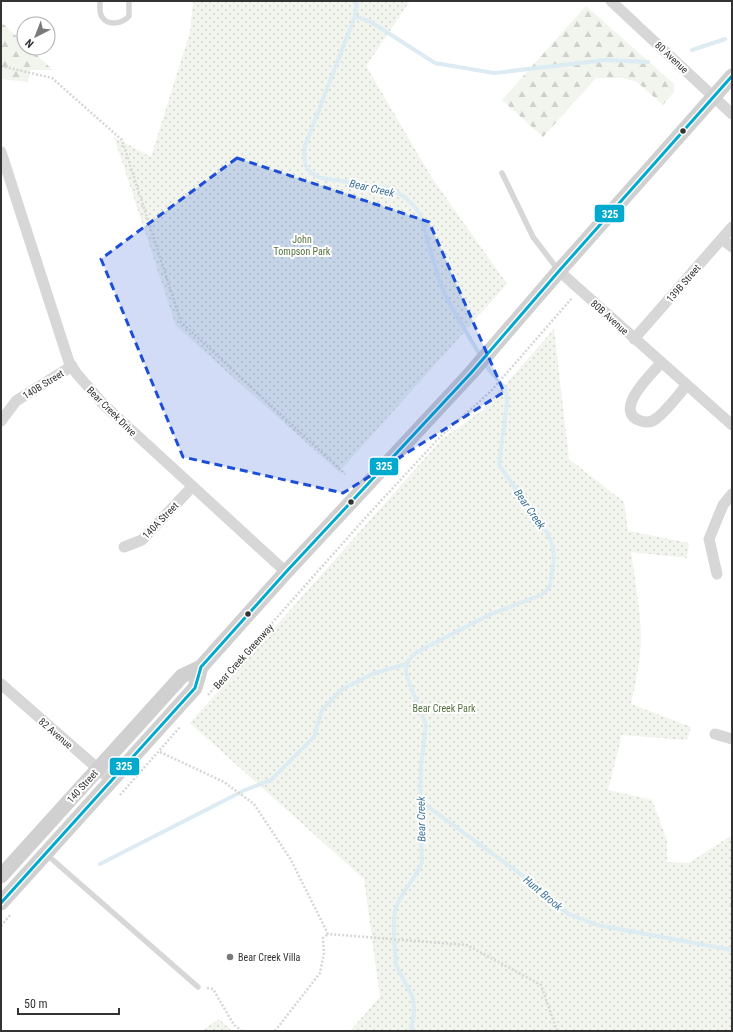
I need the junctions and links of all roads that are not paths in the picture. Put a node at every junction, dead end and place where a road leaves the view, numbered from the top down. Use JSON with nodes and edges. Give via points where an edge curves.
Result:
{"nodes":[{"id":1,"x":100,"y":1,"type":"edge"},
{"id":2,"x":129,"y":1,"type":"edge"},
{"id":3,"x":611,"y":1,"type":"edge"},
{"id":4,"x":732,"y":76,"type":"edge"},
{"id":5,"x":714,"y":96,"type":"junction"},
{"id":6,"x":732,"y":114,"type":"edge"},
{"id":7,"x":2,"y":158,"type":"edge"},
{"id":8,"x":502,"y":173,"type":"dead end"},
{"id":9,"x":732,"y":227,"type":"edge"},
{"id":10,"x":722,"y":238,"type":"junction"},
{"id":11,"x":732,"y":247,"type":"edge"},
{"id":12,"x":559,"y":271,"type":"junction"},
{"id":13,"x":634,"y":339,"type":"junction"},
{"id":14,"x":661,"y":363,"type":"junction"},
{"id":15,"x":72,"y":366,"type":"junction"},
{"id":16,"x":687,"y":385,"type":"junction"},
{"id":17,"x":1,"y":421,"type":"edge"},
{"id":18,"x":732,"y":425,"type":"edge"},
{"id":19,"x":192,"y":487,"type":"junction"},
{"id":20,"x":732,"y":494,"type":"edge"},
{"id":21,"x":124,"y":547,"type":"dead end"},
{"id":22,"x":286,"y":572,"type":"junction"},
{"id":23,"x":717,"y":574,"type":"dead end"},
{"id":24,"x":201,"y":667,"type":"junction"},
{"id":25,"x":1,"y":684,"type":"edge"},
{"id":26,"x":714,"y":734,"type":"dead end"},
{"id":27,"x":732,"y":739,"type":"edge"},
{"id":28,"x":97,"y":769,"type":"junction"},
{"id":29,"x":112,"y":781,"type":"junction"},
{"id":30,"x":46,"y":854,"type":"junction"},
{"id":31,"x":1,"y":876,"type":"edge"},
{"id":32,"x":1,"y":903,"type":"edge"},
{"id":33,"x":198,"y":987,"type":"road end"}],
"edges":[{"from":1,"to":2,"type":"lane","via":[[103,18],[114,23],[127,18]]},
{"from":3,"to":5,"type":"street","name":"80 Avenue"},
{"from":4,"to":5,"type":"main road","name":"140 Street"},
{"from":5,"to":6,"type":"street","name":"80 Avenue"},
{"from":5,"to":12,"type":"main road","name":"140 Street"},
{"from":7,"to":15,"type":"street","name":"Bear Creek Drive"},
{"from":8,"to":12,"type":"lane","via":[[534,237]]},
{"from":9,"to":10,"type":"street","name":"139B Street"},
{"from":10,"to":11,"type":"street"},
{"from":10,"to":13,"type":"street","name":"139B Street"},
{"from":12,"to":13,"type":"street","name":"80B Avenue"},
{"from":12,"to":22,"type":"main road","name":"140 Street","via":[[471,373]]},
{"from":13,"to":14,"type":"street","name":"80B Avenue"},
{"from":14,"to":16,"type":"street","name":"80B Avenue"},
{"from":14,"to":16,"type":"street","via":[[634,395],[630,405],[637,420],[647,423],[658,418]]},
{"from":15,"to":17,"type":"street","name":"140B Street","via":[[16,401]]},
{"from":15,"to":19,"type":"street","name":"Bear Creek Drive","via":[[104,405]]},
{"from":16,"to":18,"type":"street","name":"80B Avenue"},
{"from":19,"to":21,"type":"street","name":"140A Street","via":[[142,540]]},
{"from":19,"to":22,"type":"street","name":"Bear Creek Drive"},
{"from":20,"to":23,"type":"street","via":[[723,505],[710,539]]},
{"from":22,"to":24,"type":"main road","name":"140 Street"},
{"from":24,"to":28,"type":"main road","name":"140 Street","via":[[182,676]]},
{"from":24,"to":29,"type":"main road","name":"140 Street","via":[[195,688]]},
{"from":25,"to":28,"type":"street","name":"82 Avenue"},
{"from":26,"to":27,"type":"street"},
{"from":28,"to":29,"type":"street","name":"82 Avenue"},
{"from":28,"to":31,"type":"main road","name":"140 Street"},
{"from":29,"to":30,"type":"main road","name":"140 Street"},
{"from":30,"to":32,"type":"main road","name":"140 Street"},
{"from":30,"to":33,"type":"lane"}]}
